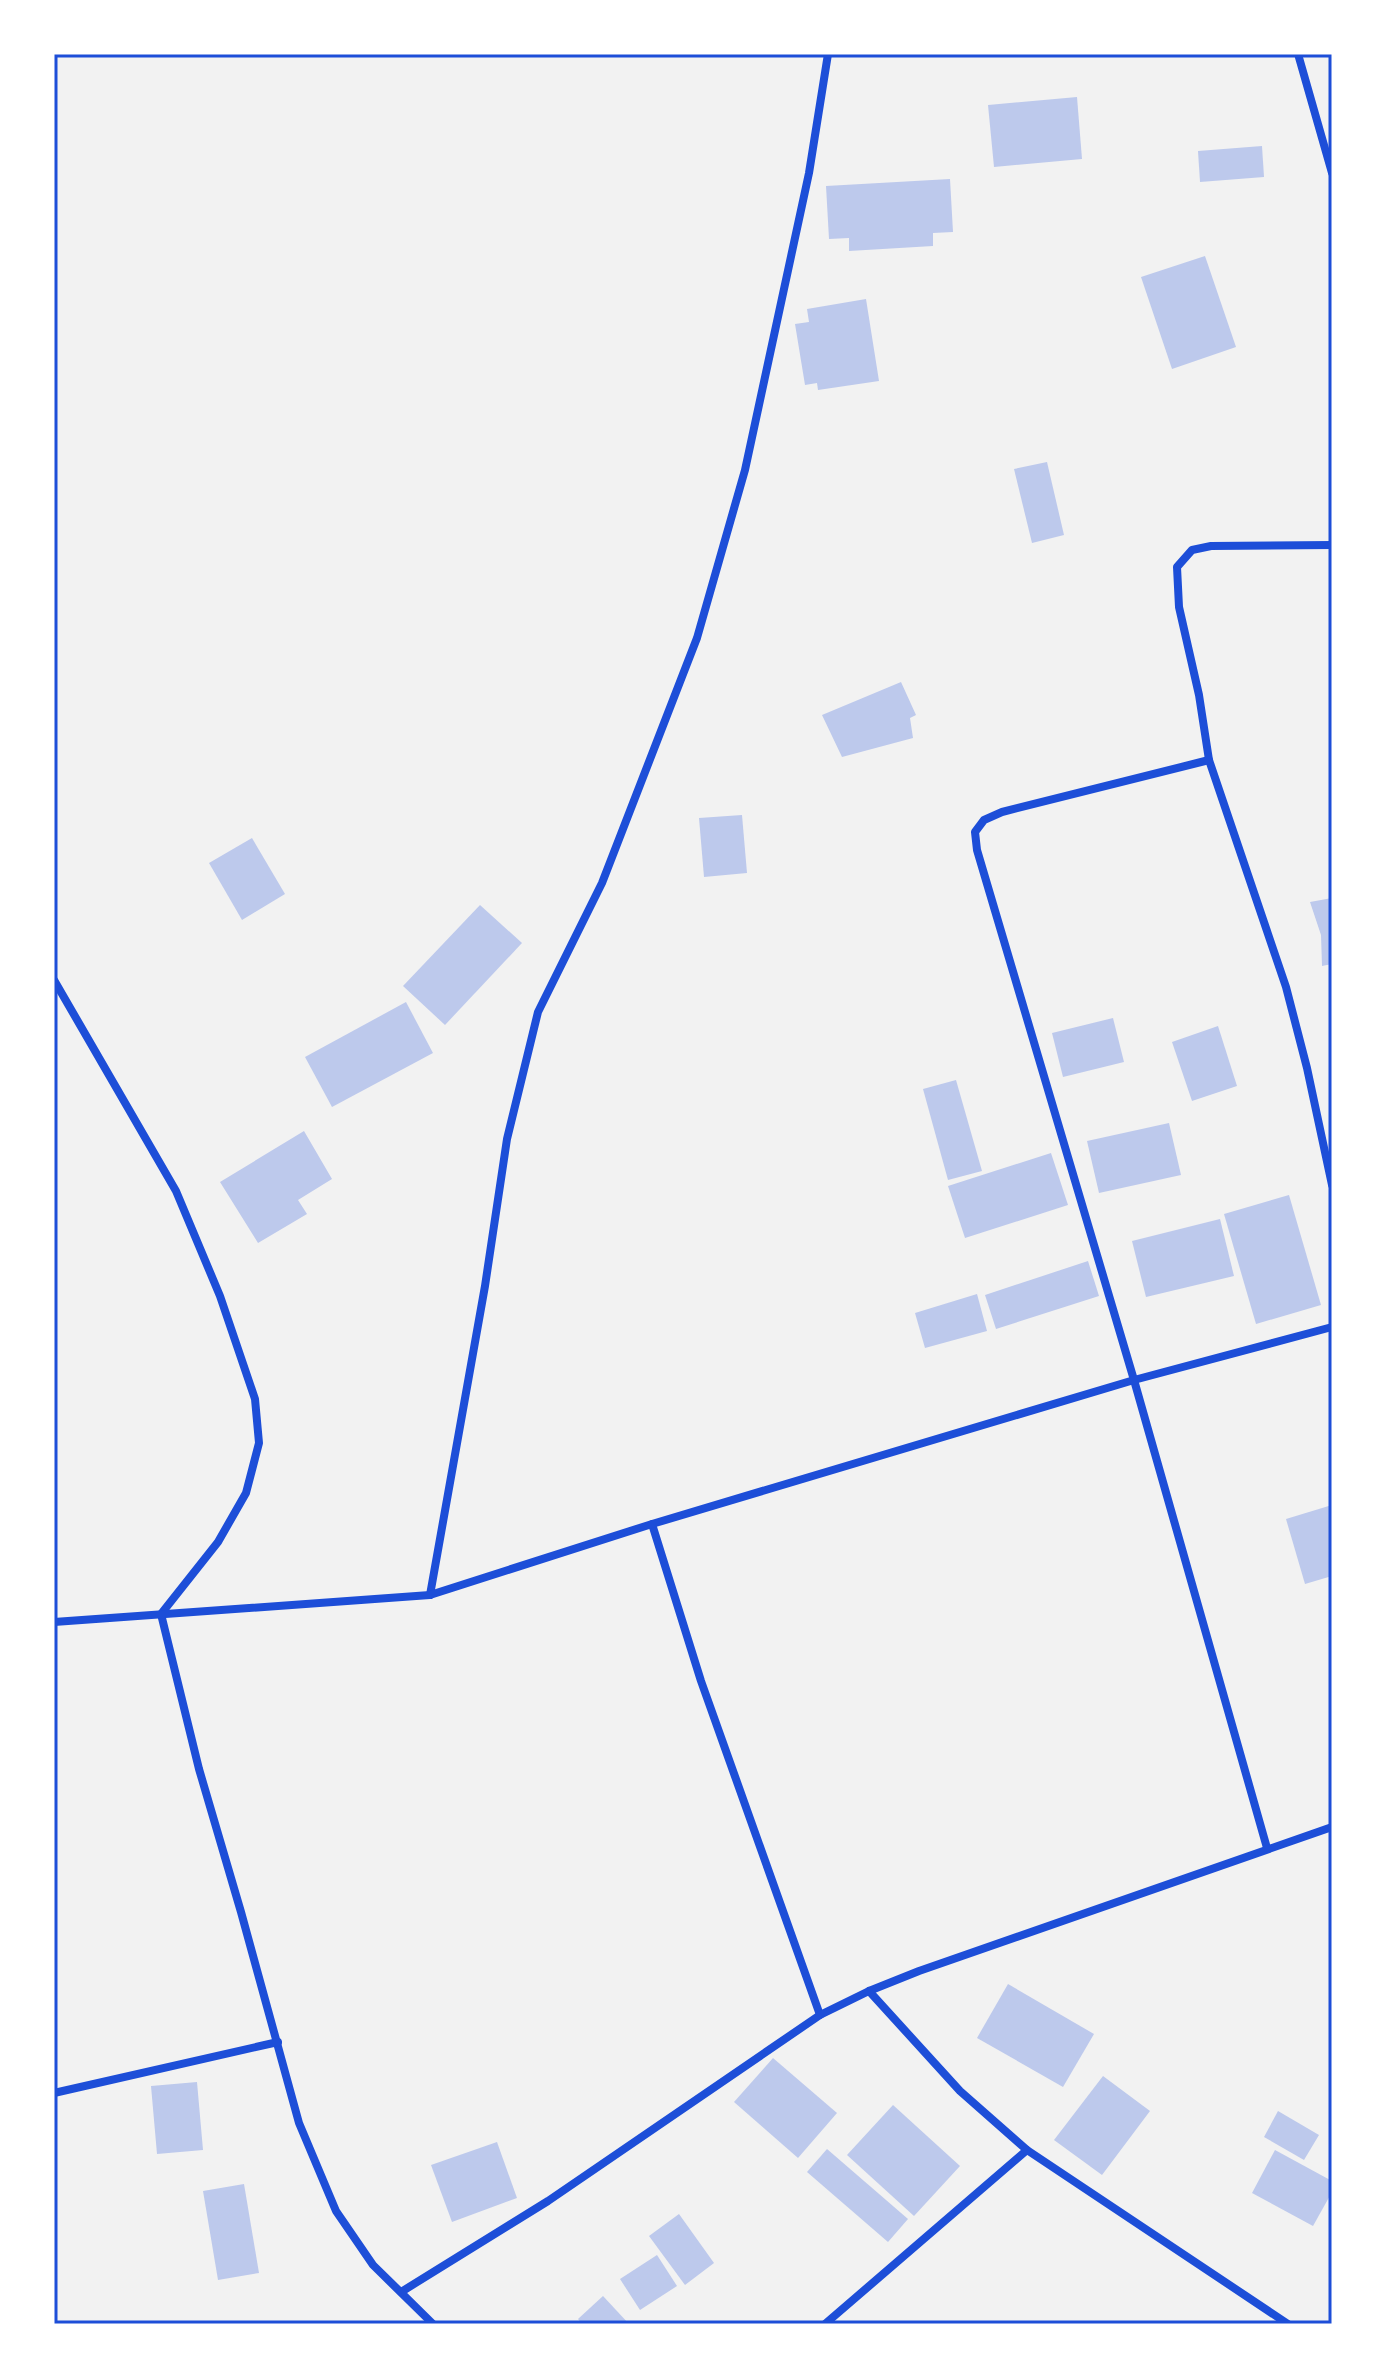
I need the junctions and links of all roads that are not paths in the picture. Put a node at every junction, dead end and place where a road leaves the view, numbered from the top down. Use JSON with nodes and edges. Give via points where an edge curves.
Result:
{"nodes":[{"id":1,"x":828,"y":54,"type":"edge"},
{"id":2,"x":1298,"y":54,"type":"edge"},
{"id":3,"x":1332,"y":173,"type":"edge"},
{"id":4,"x":1332,"y":545,"type":"edge"},
{"id":5,"x":1209,"y":760,"type":"junction"},
{"id":6,"x":54,"y":980,"type":"edge"},
{"id":7,"x":1332,"y":1185,"type":"edge"},
{"id":8,"x":1332,"y":1327,"type":"edge"},
{"id":9,"x":1134,"y":1380,"type":"junction"},
{"id":10,"x":652,"y":1524,"type":"junction"},
{"id":11,"x":430,"y":1595,"type":"junction"},
{"id":12,"x":161,"y":1614,"type":"junction"},
{"id":13,"x":54,"y":1622,"type":"edge"},
{"id":14,"x":1332,"y":1827,"type":"edge"},
{"id":15,"x":1267,"y":1848,"type":"junction"},
{"id":16,"x":869,"y":1991,"type":"junction"},
{"id":17,"x":820,"y":2015,"type":"junction"},
{"id":18,"x":278,"y":2042,"type":"junction"},
{"id":19,"x":54,"y":2093,"type":"edge"},
{"id":20,"x":1027,"y":2150,"type":"junction"},
{"id":21,"x":401,"y":2292,"type":"junction"},
{"id":22,"x":433,"y":2324,"type":"edge"},
{"id":23,"x":825,"y":2324,"type":"edge"},
{"id":24,"x":1288,"y":2324,"type":"edge"}],
"edges":[{"from":1,"to":11,"type":"street","via":[[809,173],[745,470],[697,638],[602,883],[538,1012],[507,1139]]},
{"from":2,"to":3,"type":"street"},
{"from":4,"to":5,"type":"street","via":[[1211,546],[1192,550],[1177,567],[1179,607]]},
{"from":5,"to":7,"type":"street","via":[[1286,987]]},
{"from":5,"to":9,"type":"street","via":[[1002,812],[984,820],[975,832]]},
{"from":6,"to":12,"type":"street","via":[[176,1191],[255,1399],[259,1443],[246,1493],[218,1542]]},
{"from":8,"to":9,"type":"street"},
{"from":9,"to":10,"type":"street"},
{"from":9,"to":15,"type":"street"},
{"from":10,"to":11,"type":"street"},
{"from":10,"to":17,"type":"street","via":[[711,1711]]},
{"from":11,"to":12,"type":"street"},
{"from":12,"to":13,"type":"street"},
{"from":12,"to":18,"type":"street","via":[[199,1769]]},
{"from":14,"to":15,"type":"street"},
{"from":15,"to":16,"type":"street"},
{"from":16,"to":17,"type":"street"},
{"from":16,"to":20,"type":"street","via":[[960,2091]]},
{"from":17,"to":21,"type":"street","via":[[548,2201]]},
{"from":18,"to":19,"type":"street"},
{"from":18,"to":21,"type":"street","via":[[299,2123],[336,2211],[373,2265]]},
{"from":20,"to":23,"type":"street"},
{"from":20,"to":24,"type":"street"},
{"from":21,"to":22,"type":"street"}]}
